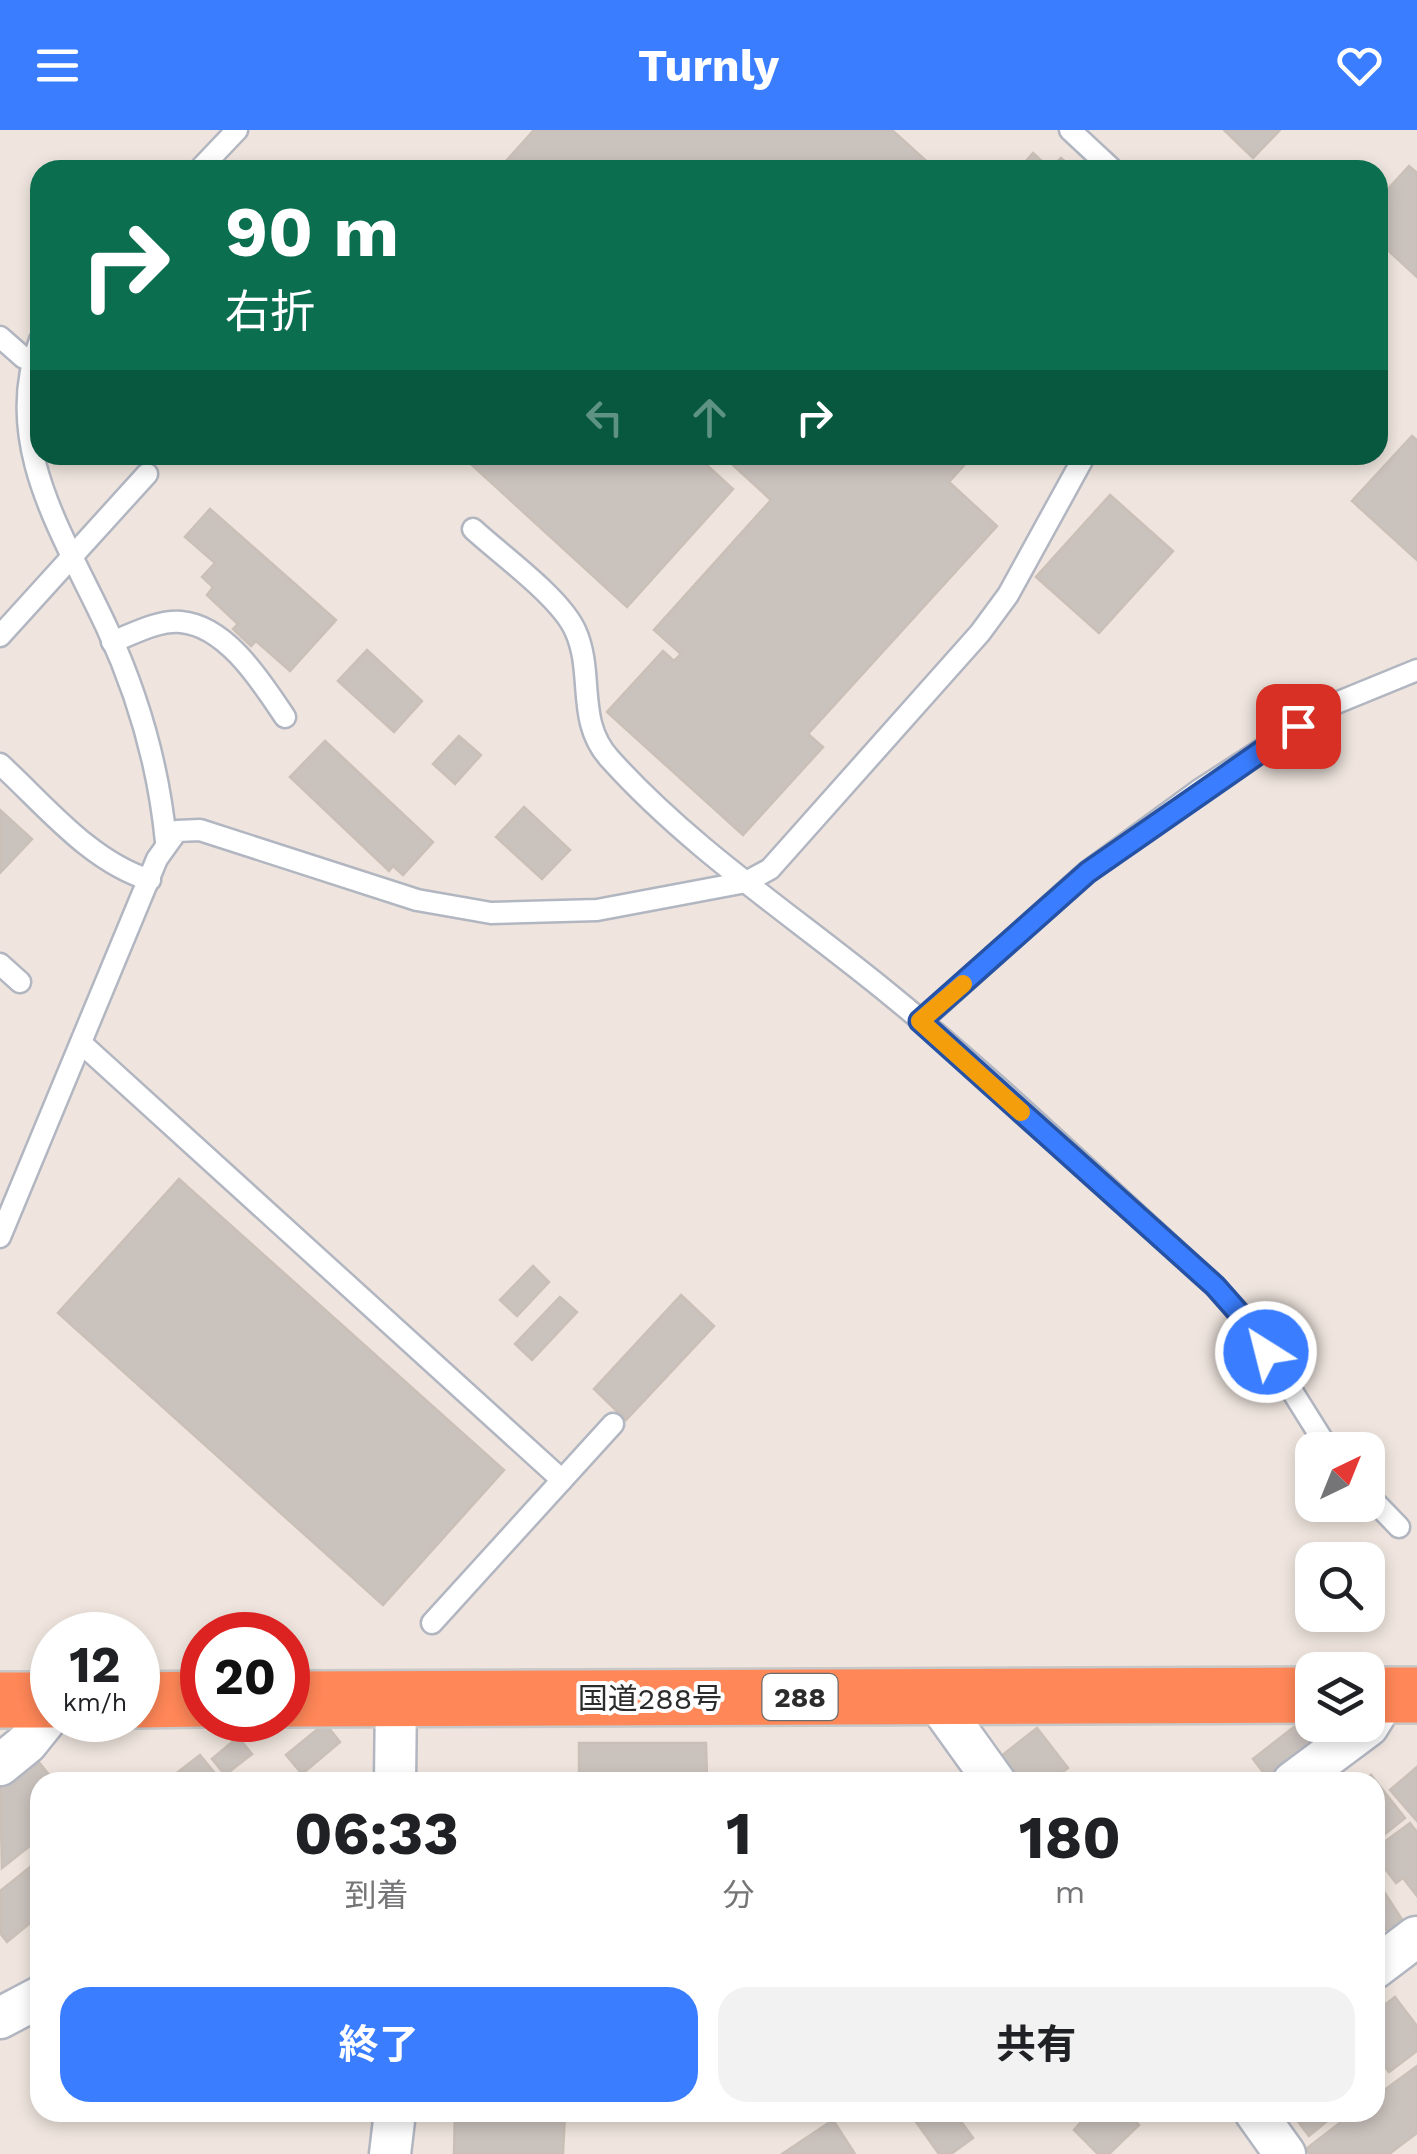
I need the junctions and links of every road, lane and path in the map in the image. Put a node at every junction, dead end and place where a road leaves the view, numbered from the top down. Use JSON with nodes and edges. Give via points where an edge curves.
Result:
{"nodes":[{"id":1,"x":236,"y":130,"type":"edge"},
{"id":2,"x":1070,"y":130,"type":"edge"},
{"id":3,"x":208,"y":160,"type":"edge"},
{"id":4,"x":1102,"y":160,"type":"edge"},
{"id":5,"x":0,"y":337,"type":"edge"},
{"id":6,"x":30,"y":351,"type":"edge"},
{"id":7,"x":24,"y":358,"type":"junction"},
{"id":8,"x":8,"y":420,"type":"dead end"},
{"id":9,"x":1080,"y":465,"type":"edge"},
{"id":10,"x":146,"y":474,"type":"dead end"},
{"id":11,"x":19,"y":486,"type":"dead end"},
{"id":12,"x":473,"y":529,"type":"dead end"},
{"id":13,"x":68,"y":561,"type":"junction"},
{"id":14,"x":0,"y":636,"type":"edge"},
{"id":15,"x":112,"y":642,"type":"junction"},
{"id":16,"x":1417,"y":670,"type":"edge"},
{"id":17,"x":285,"y":717,"type":"dead end"},
{"id":18,"x":0,"y":764,"type":"edge"},
{"id":19,"x":166,"y":842,"type":"junction"},
{"id":20,"x":150,"y":880,"type":"junction"},
{"id":21,"x":746,"y":882,"type":"junction"},
{"id":22,"x":0,"y":964,"type":"edge"},
{"id":23,"x":20,"y":982,"type":"dead end"},
{"id":24,"x":920,"y":1021,"type":"junction"},
{"id":25,"x":81,"y":1043,"type":"junction"},
{"id":26,"x":0,"y":1237,"type":"edge"},
{"id":27,"x":613,"y":1424,"type":"dead end"},
{"id":28,"x":1318,"y":1432,"type":"edge"},
{"id":29,"x":562,"y":1480,"type":"junction"},
{"id":30,"x":1385,"y":1513,"type":"edge"},
{"id":31,"x":1399,"y":1527,"type":"dead end"},
{"id":32,"x":432,"y":1623,"type":"dead end"},
{"id":33,"x":1295,"y":1695,"type":"edge"},
{"id":34,"x":1390,"y":1695,"type":"edge"},
{"id":35,"x":934,"y":1697,"type":"junction"},
{"id":36,"x":396,"y":1698,"type":"junction"},
{"id":37,"x":310,"y":1699,"type":"edge"},
{"id":38,"x":0,"y":1700,"type":"edge"},
{"id":39,"x":30,"y":1700,"type":"edge"},
{"id":40,"x":30,"y":1741,"type":"edge"},
{"id":41,"x":0,"y":1765,"type":"edge"},
{"id":42,"x":395,"y":1772,"type":"edge"},
{"id":43,"x":988,"y":1772,"type":"edge"},
{"id":44,"x":1306,"y":1772,"type":"edge"},
{"id":45,"x":1416,"y":1937,"type":"edge"},
{"id":46,"x":1385,"y":1960,"type":"edge"},
{"id":47,"x":30,"y":2002,"type":"edge"},
{"id":48,"x":0,"y":2018,"type":"edge"},
{"id":49,"x":395,"y":2122,"type":"edge"},
{"id":50,"x":1261,"y":2122,"type":"edge"},
{"id":51,"x":390,"y":2154,"type":"edge"},
{"id":52,"x":1285,"y":2154,"type":"edge"}],
"edges":[{"from":1,"to":3,"type":"lane"},
{"from":2,"to":4,"type":"lane"},
{"from":5,"to":7,"type":"lane"},
{"from":6,"to":7,"type":"lane"},
{"from":7,"to":8,"type":"lane"},
{"from":9,"to":21,"type":"lane","via":[[980,633],[770,869]]},
{"from":10,"to":13,"type":"lane"},
{"from":11,"to":13,"type":"lane"},
{"from":12,"to":21,"type":"lane","via":[[575,628],[586,712],[607,756],[690,839]]},
{"from":13,"to":14,"type":"lane"},
{"from":13,"to":15,"type":"lane"},
{"from":15,"to":17,"type":"lane","via":[[158,624],[198,626],[258,676]]},
{"from":15,"to":19,"type":"lane","via":[[162,796]]},
{"from":16,"to":24,"type":"lane","via":[[1329,706],[1198,792],[1088,872]]},
{"from":18,"to":20,"type":"lane","via":[[91,848]]},
{"from":19,"to":20,"type":"lane"},
{"from":19,"to":21,"type":"lane","via":[[176,831],[200,830],[417,900],[491,913],[597,910]]},
{"from":20,"to":25,"type":"lane"},
{"from":21,"to":24,"type":"lane"},
{"from":22,"to":23,"type":"lane"},
{"from":24,"to":28,"type":"lane","via":[[1215,1286],[1253,1329]]},
{"from":25,"to":26,"type":"lane"},
{"from":25,"to":29,"type":"lane"},
{"from":27,"to":29,"type":"lane"},
{"from":29,"to":32,"type":"lane"},
{"from":30,"to":31,"type":"lane"},
{"from":33,"to":35,"type":"highway","name":"国道288号","number":"288"},
{"from":34,"to":44,"type":"street","via":[[1368,1726]]},
{"from":35,"to":36,"type":"highway","name":"国道288号","number":"288"},
{"from":35,"to":43,"type":"street"},
{"from":36,"to":37,"type":"highway","name":"国道288号","number":"288"},
{"from":36,"to":42,"type":"street"},
{"from":38,"to":39,"type":"highway"},
{"from":40,"to":41,"type":"street"},
{"from":45,"to":46,"type":"street"},
{"from":47,"to":48,"type":"street"},
{"from":49,"to":51,"type":"street"},
{"from":50,"to":52,"type":"street"}]}
